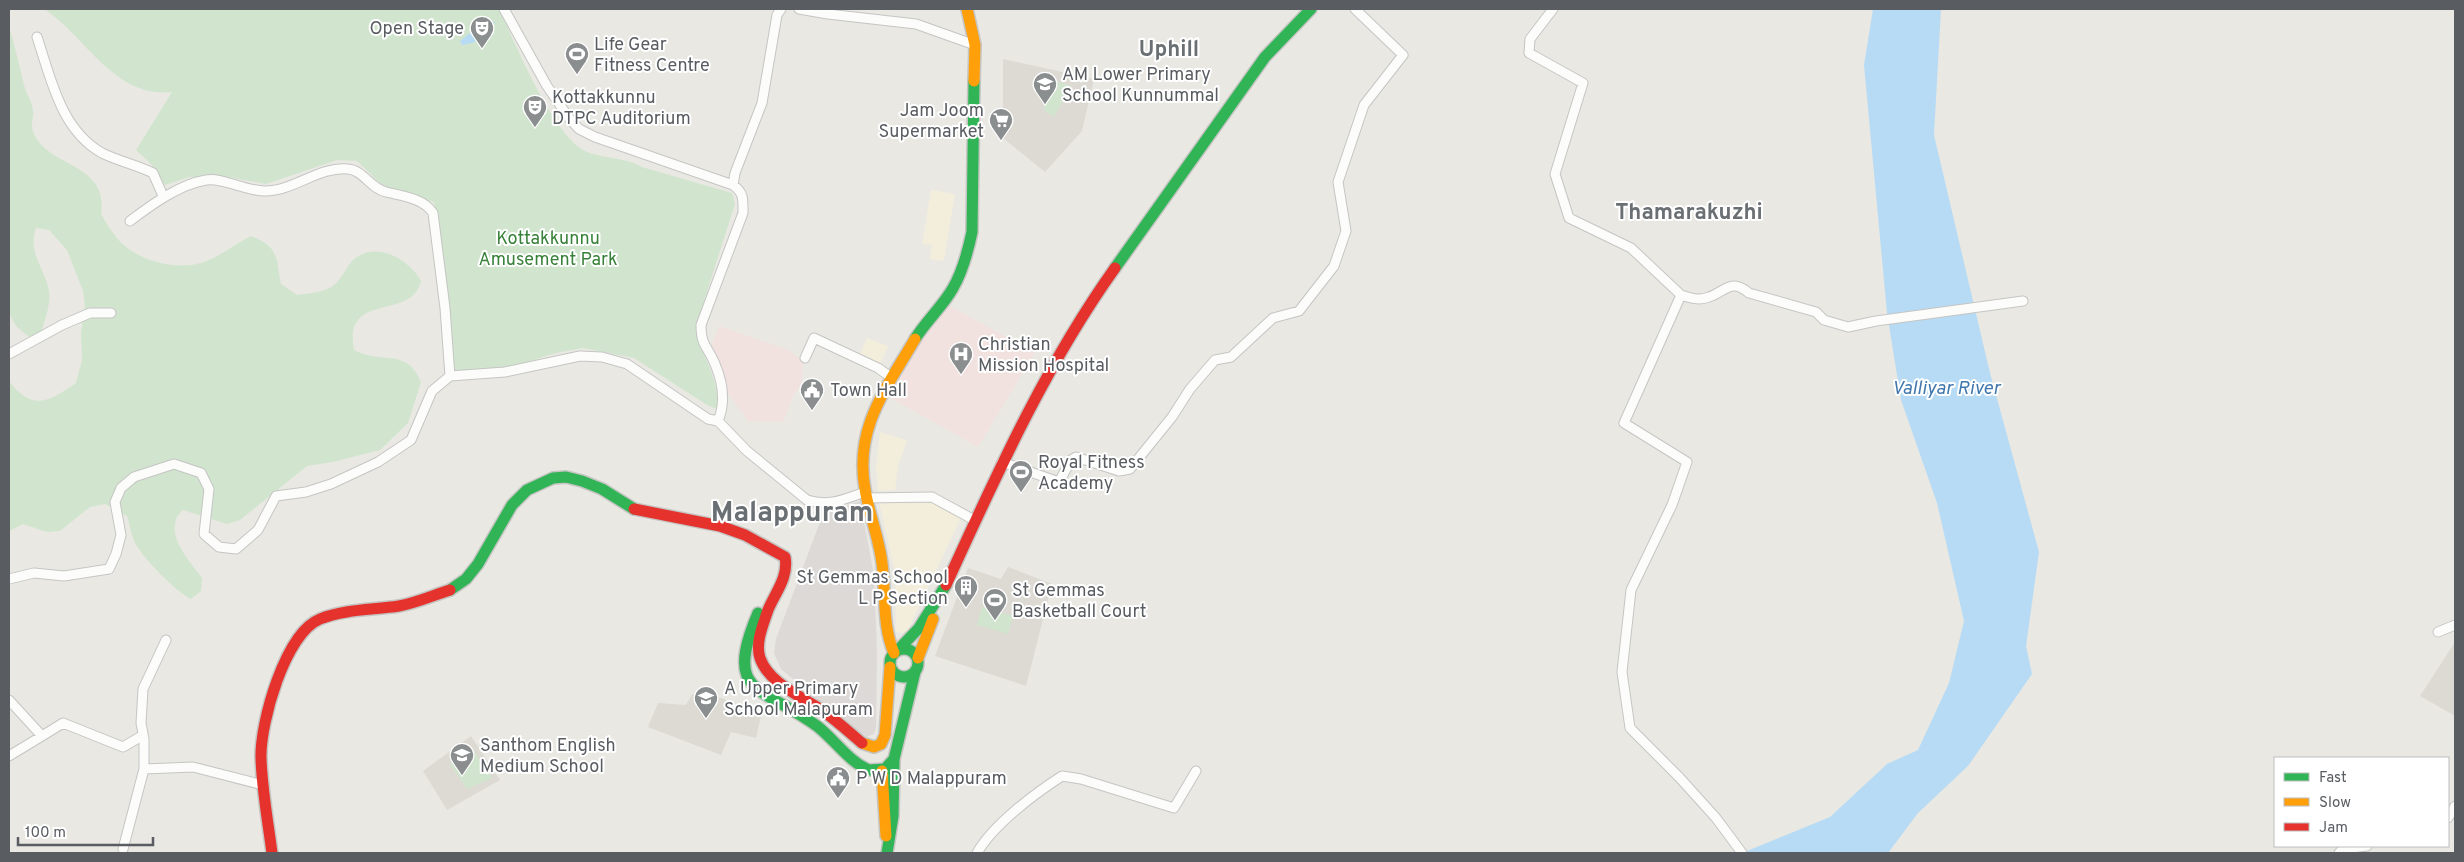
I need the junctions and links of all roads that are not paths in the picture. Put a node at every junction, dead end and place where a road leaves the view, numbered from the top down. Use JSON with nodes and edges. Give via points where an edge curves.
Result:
{"nodes":[{"id":1,"x":504,"y":9,"type":"edge"},
{"id":2,"x":781,"y":9,"type":"edge"},
{"id":3,"x":799,"y":9,"type":"edge"},
{"id":4,"x":967,"y":9,"type":"edge"},
{"id":5,"x":1311,"y":9,"type":"edge"},
{"id":6,"x":1355,"y":9,"type":"edge"},
{"id":7,"x":1553,"y":9,"type":"edge"},
{"id":8,"x":38,"y":38,"type":"dead end"},
{"id":9,"x":974,"y":45,"type":"junction"},
{"id":10,"x":733,"y":185,"type":"junction"},
{"id":11,"x":163,"y":196,"type":"junction"},
{"id":12,"x":130,"y":221,"type":"dead end"},
{"id":13,"x":1681,"y":295,"type":"junction"},
{"id":14,"x":2023,"y":301,"type":"dead end"},
{"id":15,"x":111,"y":314,"type":"dead end"},
{"id":16,"x":9,"y":354,"type":"edge"},
{"id":17,"x":805,"y":358,"type":"dead end"},
{"id":18,"x":450,"y":376,"type":"junction"},
{"id":19,"x":892,"y":378,"type":"junction"},
{"id":20,"x":718,"y":421,"type":"junction"},
{"id":21,"x":1002,"y":462,"type":"junction"},
{"id":22,"x":866,"y":495,"type":"junction"},
{"id":23,"x":976,"y":521,"type":"junction"},
{"id":24,"x":773,"y":550,"type":"junction"},
{"id":25,"x":9,"y":579,"type":"edge"},
{"id":26,"x":946,"y":585,"type":"junction"},
{"id":27,"x":2455,"y":625,"type":"edge"},
{"id":28,"x":2438,"y":632,"type":"dead end"},
{"id":29,"x":166,"y":640,"type":"dead end"},
{"id":30,"x":896,"y":651,"type":"junction"},
{"id":31,"x":918,"y":658,"type":"junction"},
{"id":32,"x":890,"y":667,"type":"junction"},
{"id":33,"x":915,"y":672,"type":"junction"},
{"id":34,"x":9,"y":700,"type":"edge"},
{"id":35,"x":42,"y":736,"type":"junction"},
{"id":36,"x":144,"y":739,"type":"junction"},
{"id":37,"x":9,"y":756,"type":"edge"},
{"id":38,"x":894,"y":759,"type":"junction"},
{"id":39,"x":144,"y":769,"type":"junction"},
{"id":40,"x":882,"y":771,"type":"junction"},
{"id":41,"x":1196,"y":771,"type":"dead end"},
{"id":42,"x":263,"y":785,"type":"junction"},
{"id":43,"x":2359,"y":847,"type":"edge"},
{"id":44,"x":123,"y":849,"type":"dead end"},
{"id":45,"x":888,"y":851,"type":"edge"},
{"id":46,"x":272,"y":853,"type":"edge"},
{"id":47,"x":976,"y":853,"type":"edge"},
{"id":48,"x":1742,"y":853,"type":"edge"},
{"id":49,"x":2339,"y":853,"type":"edge"}],
"edges":[{"from":1,"to":10,"type":"street","via":[[547,86],[579,128],[595,137]]},
{"from":2,"to":10,"type":"street","via":[[777,15],[762,103]]},
{"from":3,"to":9,"type":"street","via":[[916,24]]},
{"from":4,"to":9,"type":"main road"},
{"from":5,"to":21,"type":"main road","via":[[1265,57],[1105,282],[1044,383]]},
{"from":6,"to":21,"type":"street","via":[[1403,55],[1364,104],[1338,182],[1346,231],[1334,266],[1299,311],[1273,318],[1231,357],[1215,360],[1130,469],[1119,471],[1076,457],[1059,482]]},
{"from":7,"to":13,"type":"street","via":[[1530,39],[1529,53],[1583,84],[1555,174],[1568,218],[1631,248]]},
{"from":8,"to":11,"type":"street","via":[[59,104],[84,139],[103,153],[153,172]]},
{"from":9,"to":19,"type":"main road","via":[[972,232],[967,255],[953,289],[926,321]]},
{"from":10,"to":20,"type":"street","via":[[744,197],[743,213],[701,325],[701,340],[716,365],[724,400]]},
{"from":11,"to":12,"type":"street"},
{"from":11,"to":18,"type":"street","via":[[206,180],[220,180],[263,191],[281,190],[329,171],[346,168],[355,170],[381,191],[415,199],[428,206],[433,213]]},
{"from":13,"to":14,"type":"street","via":[[1708,298],[1731,286],[1741,286],[1749,293],[1816,312],[1824,320],[1848,327]]},
{"from":13,"to":48,"type":"street","via":[[1624,423],[1688,462],[1672,505],[1632,590],[1622,672],[1630,728],[1716,818]]},
{"from":15,"to":16,"type":"street","via":[[90,314],[62,325]]},
{"from":17,"to":19,"type":"street","via":[[814,338],[878,368]]},
{"from":18,"to":20,"type":"street","via":[[505,372],[580,356],[602,357],[628,364],[708,418]]},
{"from":18,"to":25,"type":"street","via":[[432,391],[411,440],[378,462],[331,484],[276,496],[258,530],[236,549],[219,547],[204,534],[209,489],[201,473],[174,464],[134,477],[121,488],[115,502],[121,535],[109,569],[64,576],[34,573]]},
{"from":19,"to":22,"type":"main road","via":[[869,420],[863,461]]},
{"from":20,"to":22,"type":"street","via":[[747,451],[807,500],[832,504]]},
{"from":21,"to":23,"type":"main road"},
{"from":22,"to":23,"type":"street","via":[[932,497]]},
{"from":22,"to":30,"type":"main road","via":[[880,552],[888,640]]},
{"from":23,"to":26,"type":"main road"},
{"from":24,"to":32,"type":"main road","via":[[787,563],[764,620],[759,657],[778,684],[818,708],[865,745],[874,747],[881,744],[886,735]]},
{"from":24,"to":40,"type":"main road","via":[[780,564],[744,646],[742,665],[747,679],[759,691],[811,722],[864,768],[872,772]]},
{"from":24,"to":42,"type":"main road","via":[[746,535],[720,526],[631,508],[602,488],[582,481],[566,477],[542,482],[527,490],[512,506],[478,564],[452,589],[401,606],[350,611],[319,619],[304,631],[290,652],[265,722],[261,757]]},
{"from":26,"to":30,"type":"main road","via":[[926,622]]},
{"from":26,"to":31,"type":"main road"},
{"from":27,"to":28,"type":"street"},
{"from":29,"to":36,"type":"street","via":[[143,689],[141,724]]},
{"from":30,"to":31,"type":"main road","via":[[910,649]]},
{"from":30,"to":32,"type":"main road"},
{"from":31,"to":33,"type":"main road"},
{"from":32,"to":33,"type":"main road","via":[[901,677]]},
{"from":33,"to":38,"type":"main road"},
{"from":34,"to":35,"type":"street"},
{"from":35,"to":36,"type":"street","via":[[63,723],[123,747],[135,738]]},
{"from":35,"to":37,"type":"street"},
{"from":36,"to":39,"type":"street"},
{"from":38,"to":40,"type":"main road"},
{"from":38,"to":45,"type":"main road","via":[[893,816]]},
{"from":39,"to":42,"type":"street","via":[[193,766]]},
{"from":39,"to":44,"type":"street"},
{"from":40,"to":45,"type":"main road"},
{"from":41,"to":47,"type":"street","via":[[1174,808],[1062,776],[996,830]]},
{"from":42,"to":46,"type":"main road"},
{"from":43,"to":49,"type":"street","via":[[2343,849]]}]}
